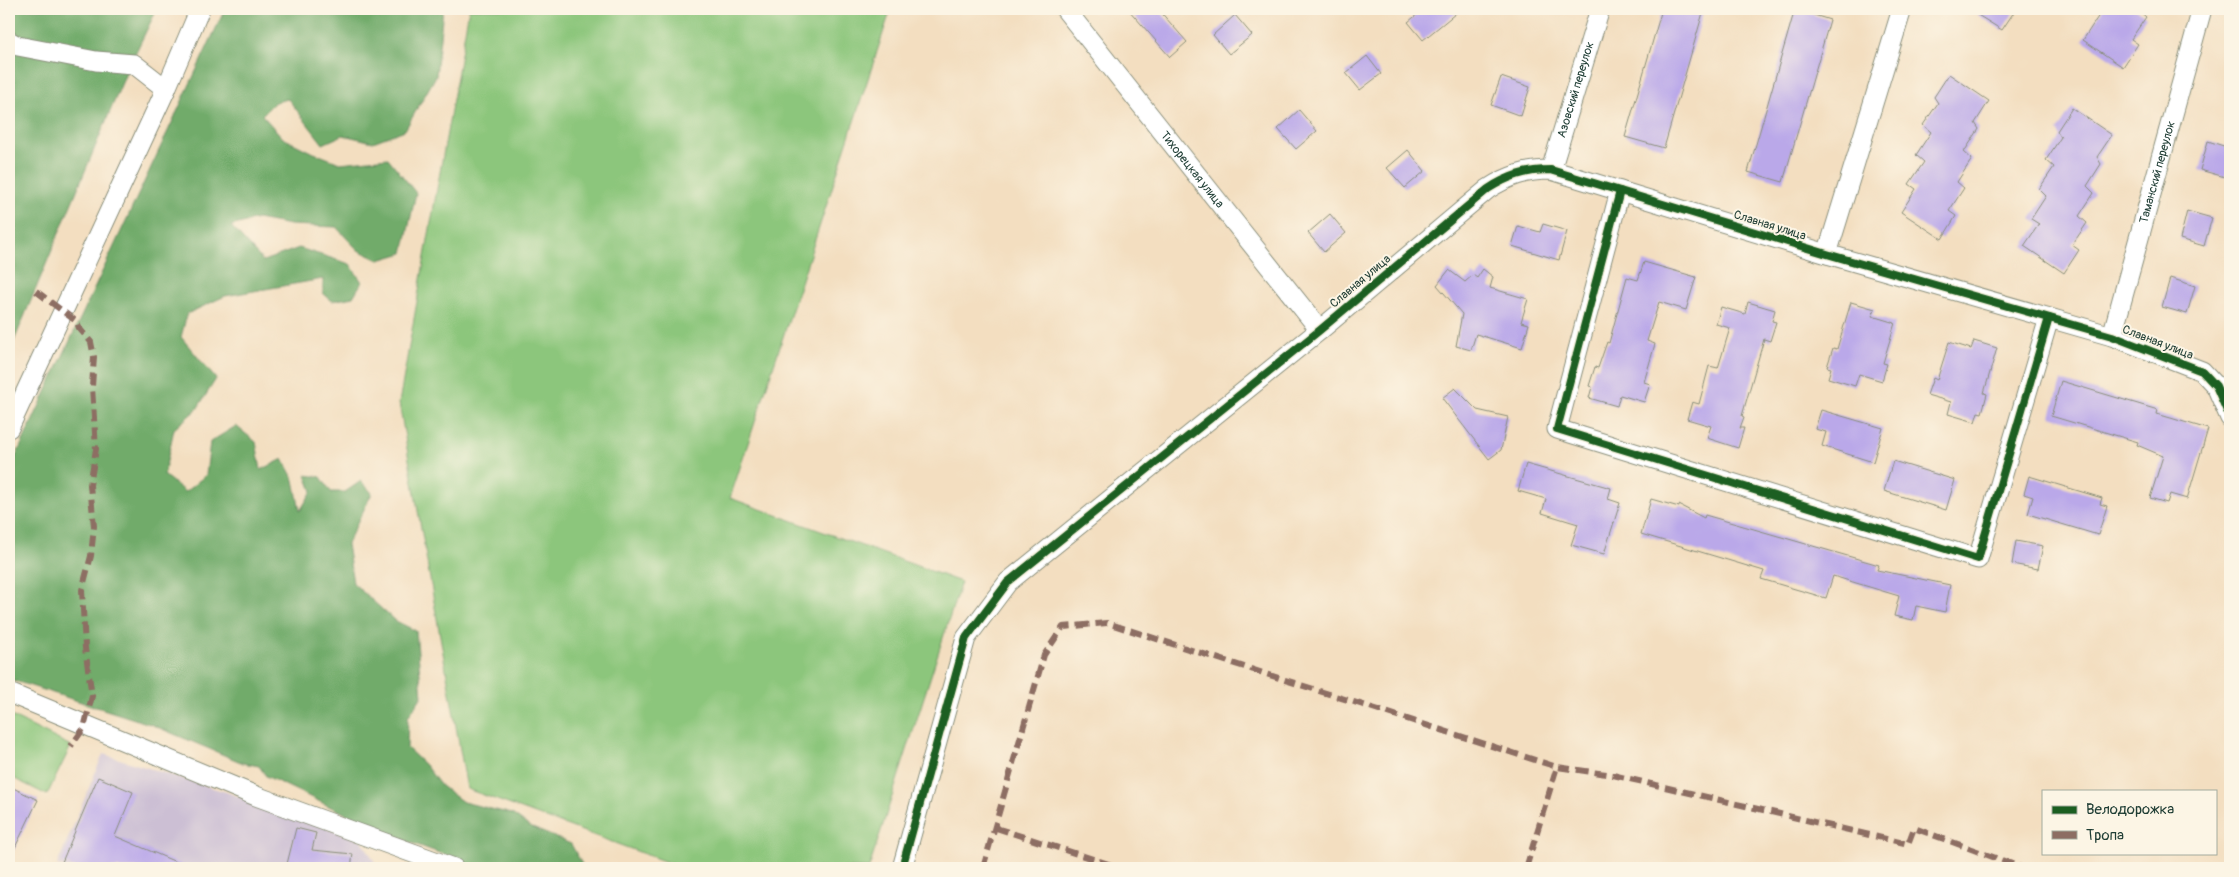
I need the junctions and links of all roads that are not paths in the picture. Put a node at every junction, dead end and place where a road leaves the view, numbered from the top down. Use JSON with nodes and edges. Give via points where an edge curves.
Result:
{"nodes":[{"id":1,"x":200,"y":9,"type":"edge"},
{"id":2,"x":1065,"y":9,"type":"edge"},
{"id":3,"x":1600,"y":9,"type":"edge"},
{"id":4,"x":1902,"y":9,"type":"edge"},
{"id":5,"x":2202,"y":9,"type":"edge"},
{"id":6,"x":9,"y":41,"type":"edge"},
{"id":7,"x":166,"y":90,"type":"junction"},
{"id":8,"x":1550,"y":170,"type":"junction"},
{"id":9,"x":1620,"y":191,"type":"junction"},
{"id":10,"x":1827,"y":254,"type":"junction"},
{"id":11,"x":2050,"y":318,"type":"junction"},
{"id":12,"x":1320,"y":330,"type":"junction"},
{"id":13,"x":2112,"y":336,"type":"junction"},
{"id":14,"x":2230,"y":418,"type":"edge"},
{"id":15,"x":9,"y":428,"type":"edge"},
{"id":16,"x":9,"y":694,"type":"edge"},
{"id":17,"x":454,"y":868,"type":"edge"},
{"id":18,"x":902,"y":868,"type":"edge"}],
"edges":[{"from":1,"to":7,"type":"street"},
{"from":2,"to":12,"type":"street","name":"Тихорецкая улица"},
{"from":3,"to":8,"type":"street","name":"Азовский переулок"},
{"from":4,"to":10,"type":"street"},
{"from":5,"to":13,"type":"street","name":"Таманский переулок"},
{"from":6,"to":7,"type":"street","via":[[18,46],[96,61],[134,64]]},
{"from":7,"to":15,"type":"street"},
{"from":8,"to":9,"type":"street","name":"Славная улица"},
{"from":8,"to":12,"type":"street","name":"Славная улица","via":[[1512,175],[1488,189]]},
{"from":9,"to":10,"type":"street","name":"Славная улица"},
{"from":9,"to":11,"type":"street","via":[[1556,429],[1978,559]]},
{"from":10,"to":11,"type":"street","name":"Славная улица"},
{"from":11,"to":13,"type":"street","name":"Славная улица"},
{"from":12,"to":18,"type":"street","name":"Славная улица","via":[[1008,582],[966,638]]},
{"from":13,"to":14,"type":"street","name":"Славная улица","via":[[2202,371],[2216,386]]},
{"from":16,"to":17,"type":"street","via":[[256,796]]}]}
